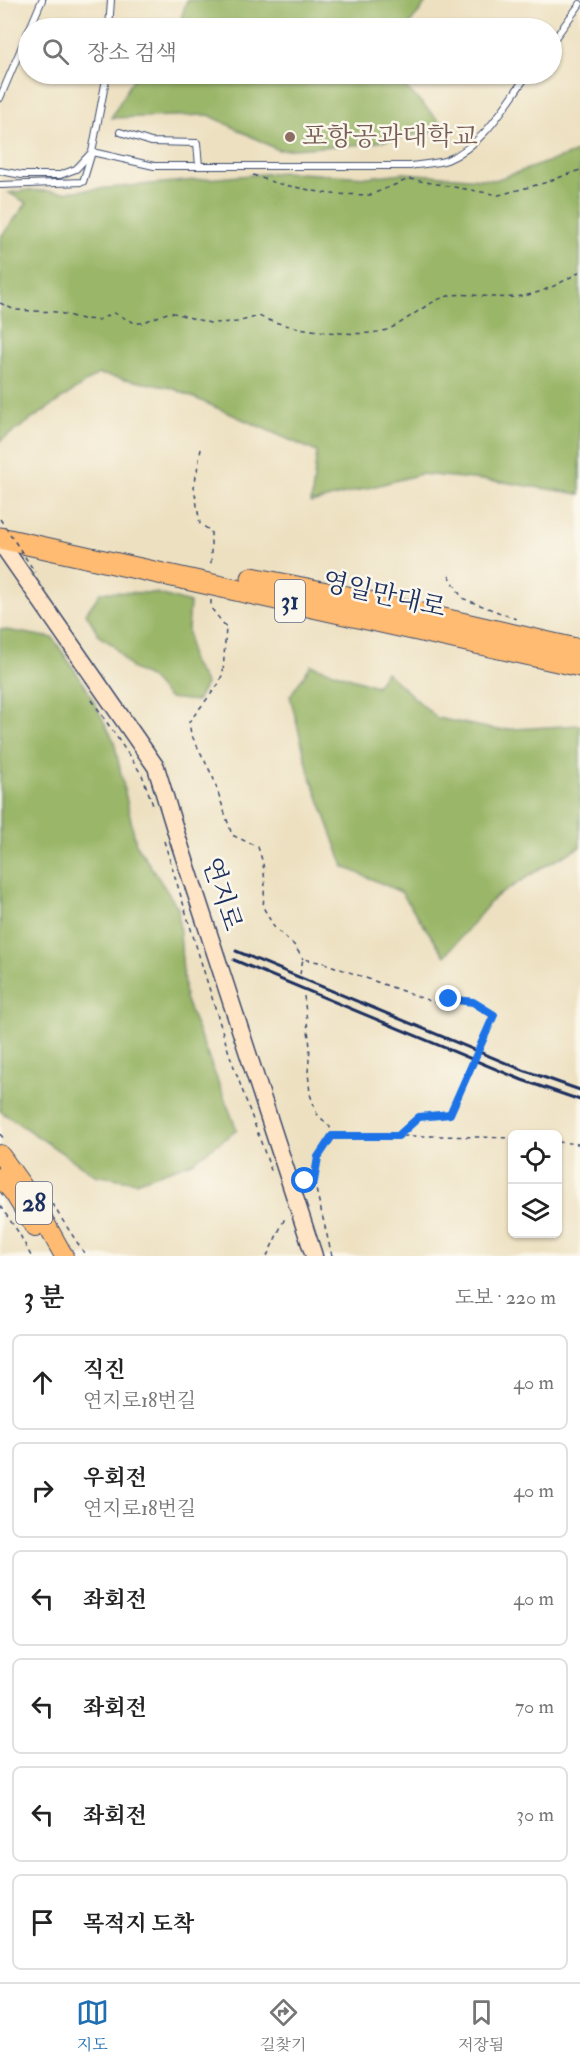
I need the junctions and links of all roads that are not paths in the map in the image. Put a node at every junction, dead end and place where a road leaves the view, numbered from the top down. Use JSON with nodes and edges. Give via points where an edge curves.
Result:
{"nodes":[{"id":1,"x":42,"y":0,"type":"edge"},
{"id":2,"x":111,"y":0,"type":"edge"},
{"id":3,"x":580,"y":4,"type":"edge"},
{"id":4,"x":34,"y":18,"type":"edge"},
{"id":5,"x":110,"y":18,"type":"edge"},
{"id":6,"x":562,"y":28,"type":"edge"},
{"id":7,"x":18,"y":56,"type":"edge"},
{"id":8,"x":105,"y":84,"type":"edge"},
{"id":9,"x":520,"y":84,"type":"edge"},
{"id":10,"x":0,"y":98,"type":"edge"},
{"id":11,"x":120,"y":132,"type":"dead end"},
{"id":12,"x":92,"y":152,"type":"junction"},
{"id":13,"x":200,"y":166,"type":"junction"},
{"id":14,"x":0,"y":171,"type":"edge"},
{"id":15,"x":0,"y":185,"type":"edge"},
{"id":16,"x":0,"y":526,"type":"edge"},
{"id":17,"x":0,"y":540,"type":"edge"},
{"id":18,"x":580,"y":650,"type":"edge"},
{"id":19,"x":580,"y":666,"type":"edge"},
{"id":20,"x":0,"y":1154,"type":"edge"},
{"id":21,"x":0,"y":1177,"type":"edge"},
{"id":22,"x":53,"y":1256,"type":"edge"},
{"id":23,"x":64,"y":1256,"type":"edge"},
{"id":24,"x":315,"y":1256,"type":"edge"}],
"edges":[{"from":1,"to":4,"type":"lane"},
{"from":2,"to":5,"type":"lane"},
{"from":3,"to":6,"type":"lane"},
{"from":7,"to":10,"type":"lane"},
{"from":8,"to":12,"type":"lane"},
{"from":9,"to":13,"type":"lane","via":[[478,140],[468,150],[444,161],[410,166]]},
{"from":11,"to":13,"type":"lane","via":[[151,142],[197,143]]},
{"from":12,"to":13,"type":"lane","via":[[154,166]]},
{"from":12,"to":14,"type":"lane","via":[[76,169],[60,175]]},
{"from":12,"to":15,"type":"lane","via":[[83,182]]},
{"from":16,"to":18,"type":"highway","name":"영일만대로","number":"31","via":[[347,597]]},
{"from":17,"to":19,"type":"highway","name":"영일만대로","number":"31"},
{"from":17,"to":24,"type":"main road","name":"연지로","via":[[30,574],[156,767]]},
{"from":20,"to":23,"type":"main road","number":"28","via":[[32,1199]]},
{"from":21,"to":22,"type":"main road"}]}
